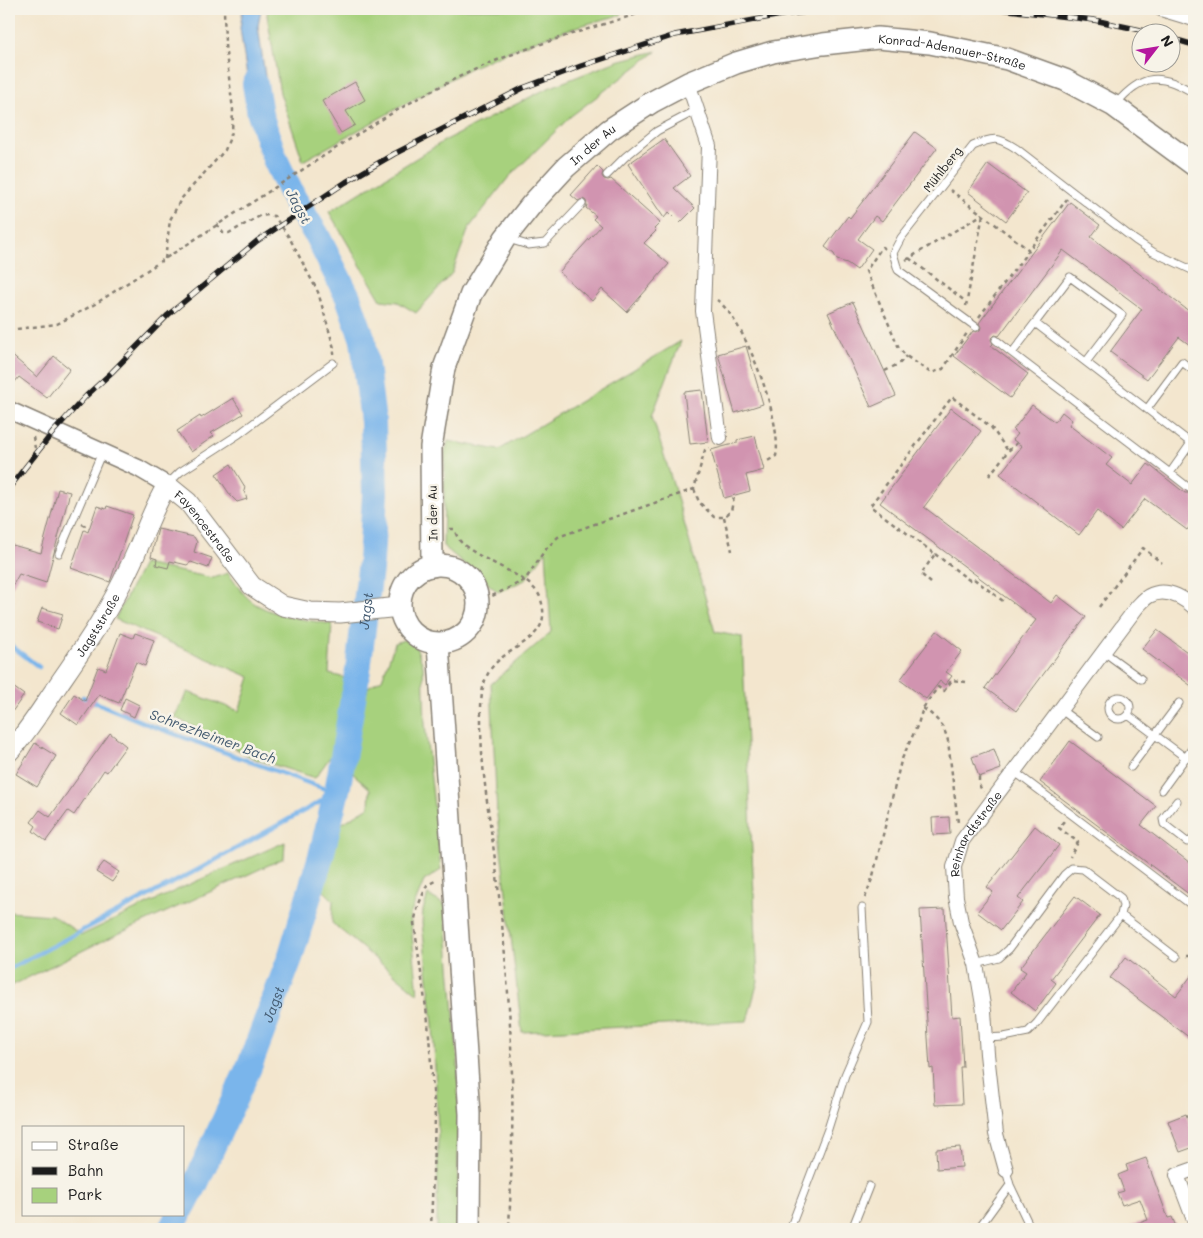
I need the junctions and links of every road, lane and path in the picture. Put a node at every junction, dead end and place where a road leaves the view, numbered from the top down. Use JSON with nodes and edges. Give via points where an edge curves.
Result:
{"nodes":[{"id":1,"x":224,"y":9,"type":"edge"},
{"id":2,"x":631,"y":9,"type":"edge"},
{"id":3,"x":653,"y":9,"type":"edge"},
{"id":4,"x":1162,"y":9,"type":"edge"},
{"id":5,"x":634,"y":15,"type":"junction"},
{"id":6,"x":1194,"y":19,"type":"edge"},
{"id":7,"x":688,"y":83,"type":"junction"},
{"id":8,"x":1194,"y":93,"type":"edge"},
{"id":9,"x":1114,"y":106,"type":"junction"},
{"id":10,"x":697,"y":110,"type":"junction"},
{"id":11,"x":1194,"y":165,"type":"edge"},
{"id":12,"x":607,"y":175,"type":"dead end"},
{"id":13,"x":943,"y":185,"type":"junction"},
{"id":14,"x":1072,"y":192,"type":"junction"},
{"id":15,"x":582,"y":204,"type":"dead end"},
{"id":16,"x":983,"y":214,"type":"junction"},
{"id":17,"x":217,"y":224,"type":"junction"},
{"id":18,"x":505,"y":238,"type":"junction"},
{"id":19,"x":1029,"y":250,"type":"junction"},
{"id":20,"x":892,"y":253,"type":"junction"},
{"id":21,"x":909,"y":258,"type":"junction"},
{"id":22,"x":165,"y":259,"type":"junction"},
{"id":23,"x":896,"y":266,"type":"junction"},
{"id":24,"x":1194,"y":271,"type":"edge"},
{"id":25,"x":704,"y":296,"type":"junction"},
{"id":26,"x":966,"y":302,"type":"junction"},
{"id":27,"x":964,"y":318,"type":"junction"},
{"id":28,"x":1034,"y":323,"type":"junction"},
{"id":29,"x":974,"y":326,"type":"junction"},
{"id":30,"x":9,"y":330,"type":"edge"},
{"id":31,"x":996,"y":340,"type":"dead end"},
{"id":32,"x":1012,"y":353,"type":"junction"},
{"id":33,"x":906,"y":356,"type":"junction"},
{"id":34,"x":1086,"y":362,"type":"junction"},
{"id":35,"x":333,"y":364,"type":"joint"},
{"id":36,"x":885,"y":371,"type":"dead end"},
{"id":37,"x":1194,"y":371,"type":"edge"},
{"id":38,"x":1147,"y":409,"type":"junction"},
{"id":39,"x":9,"y":410,"type":"edge"},
{"id":40,"x":32,"y":435,"type":"dead end"},
{"id":41,"x":720,"y":438,"type":"joint"},
{"id":42,"x":1017,"y":443,"type":"dead end"},
{"id":43,"x":1193,"y":444,"type":"edge"},
{"id":44,"x":35,"y":448,"type":"dead end"},
{"id":45,"x":1008,"y":451,"type":"junction"},
{"id":46,"x":102,"y":452,"type":"junction"},
{"id":47,"x":766,"y":462,"type":"dead end"},
{"id":48,"x":1170,"y":473,"type":"junction"},
{"id":49,"x":989,"y":476,"type":"dead end"},
{"id":50,"x":167,"y":485,"type":"junction"},
{"id":51,"x":1189,"y":488,"type":"dead end"},
{"id":52,"x":694,"y":489,"type":"junction"},
{"id":53,"x":734,"y":497,"type":"dead end"},
{"id":54,"x":724,"y":516,"type":"junction"},
{"id":55,"x":432,"y":530,"type":"junction"},
{"id":56,"x":732,"y":551,"type":"dead end"},
{"id":57,"x":59,"y":553,"type":"dead end"},
{"id":58,"x":935,"y":554,"type":"junction"},
{"id":59,"x":1162,"y":563,"type":"dead end"},
{"id":60,"x":432,"y":566,"type":"junction"},
{"id":61,"x":525,"y":580,"type":"junction"},
{"id":62,"x":931,"y":583,"type":"dead end"},
{"id":63,"x":1003,"y":601,"type":"dead end"},
{"id":64,"x":478,"y":603,"type":"junction"},
{"id":65,"x":1099,"y":607,"type":"dead end"},
{"id":66,"x":1194,"y":607,"type":"edge"},
{"id":67,"x":390,"y":608,"type":"junction"},
{"id":68,"x":438,"y":644,"type":"junction"},
{"id":69,"x":1104,"y":652,"type":"junction"},
{"id":70,"x":1141,"y":679,"type":"dead end"},
{"id":71,"x":966,"y":682,"type":"dead end"},
{"id":72,"x":1179,"y":703,"type":"dead end"},
{"id":73,"x":923,"y":708,"type":"junction"},
{"id":74,"x":1061,"y":710,"type":"junction"},
{"id":75,"x":1128,"y":715,"type":"dead end"},
{"id":76,"x":1155,"y":735,"type":"junction"},
{"id":77,"x":1098,"y":737,"type":"dead end"},
{"id":78,"x":1194,"y":746,"type":"edge"},
{"id":79,"x":9,"y":752,"type":"edge"},
{"id":80,"x":1186,"y":758,"type":"junction"},
{"id":81,"x":1132,"y":768,"type":"dead end"},
{"id":82,"x":1015,"y":772,"type":"junction"},
{"id":83,"x":1162,"y":790,"type":"dead end"},
{"id":84,"x":1177,"y":801,"type":"dead end"},
{"id":85,"x":1082,"y":823,"type":"junction"},
{"id":86,"x":966,"y":837,"type":"junction"},
{"id":87,"x":1194,"y":837,"type":"edge"},
{"id":88,"x":1072,"y":868,"type":"junction"},
{"id":89,"x":454,"y":870,"type":"junction"},
{"id":90,"x":1194,"y":907,"type":"edge"},
{"id":91,"x":862,"y":908,"type":"joint"},
{"id":92,"x":1121,"y":915,"type":"junction"},
{"id":93,"x":1176,"y":957,"type":"dead end"},
{"id":94,"x":976,"y":964,"type":"junction"},
{"id":95,"x":985,"y":1038,"type":"junction"},
{"id":96,"x":1194,"y":1169,"type":"edge"},
{"id":97,"x":1006,"y":1170,"type":"joint"},
{"id":98,"x":1010,"y":1185,"type":"junction"},
{"id":99,"x":870,"y":1186,"type":"dead end"},
{"id":100,"x":1194,"y":1220,"type":"edge"},
{"id":101,"x":431,"y":1229,"type":"edge"},
{"id":102,"x":468,"y":1229,"type":"edge"},
{"id":103,"x":509,"y":1229,"type":"edge"},
{"id":104,"x":790,"y":1229,"type":"edge"},
{"id":105,"x":852,"y":1229,"type":"edge"},
{"id":106,"x":978,"y":1229,"type":"edge"},
{"id":107,"x":1030,"y":1229,"type":"edge"}],
"edges":[{"from":1,"to":22,"type":"path","via":[[232,132],[225,150],[177,206],[170,220]]},
{"from":2,"to":5,"type":"path"},
{"from":3,"to":5,"type":"path"},
{"from":4,"to":6,"type":"street"},
{"from":5,"to":17,"type":"path","via":[[504,57],[456,78]]},
{"from":7,"to":9,"type":"main road","name":"Konrad-Adenauer-Straße","via":[[773,52],[878,38],[930,43],[1007,59],[1065,80]]},
{"from":7,"to":10,"type":"street"},
{"from":7,"to":18,"type":"main road","name":"In der Au","via":[[609,130],[566,167]]},
{"from":8,"to":9,"type":"lane","via":[[1158,78],[1130,90]]},
{"from":9,"to":11,"type":"main road","name":"Konrad-Adenauer-Straße"},
{"from":10,"to":12,"type":"lane","via":[[657,131]]},
{"from":10,"to":25,"type":"street","via":[[709,146]]},
{"from":13,"to":14,"type":"lane","name":"Mühlberg","via":[[974,146],[990,139],[1003,140],[1017,149]]},
{"from":13,"to":16,"type":"path"},
{"from":13,"to":20,"type":"lane","name":"Mühlberg"},
{"from":14,"to":19,"type":"path"},
{"from":14,"to":24,"type":"lane","name":"Mühlberg","via":[[1153,252]]},
{"from":15,"to":18,"type":"lane","via":[[545,243],[528,245]]},
{"from":16,"to":19,"type":"path"},
{"from":16,"to":21,"type":"path"},
{"from":16,"to":26,"type":"path"},
{"from":17,"to":22,"type":"path"},
{"from":17,"to":35,"type":"path","via":[[222,233],[229,233],[260,216],[274,216],[318,292],[334,348]]},
{"from":18,"to":55,"type":"main road","name":"In der Au","via":[[471,294],[444,368],[431,447]]},
{"from":19,"to":29,"type":"path"},
{"from":20,"to":23,"type":"lane"},
{"from":20,"to":33,"type":"path","via":[[882,247],[866,272],[899,348]]},
{"from":21,"to":23,"type":"path"},
{"from":21,"to":26,"type":"path"},
{"from":22,"to":30,"type":"path","via":[[57,324]]},
{"from":23,"to":27,"type":"lane"},
{"from":25,"to":41,"type":"street","via":[[704,320]]},
{"from":25,"to":47,"type":"path","via":[[719,301],[733,316],[751,349],[772,411],[778,446],[776,456]]},
{"from":26,"to":27,"type":"path"},
{"from":27,"to":29,"type":"lane"},
{"from":28,"to":32,"type":"lane"},
{"from":28,"to":34,"type":"lane"},
{"from":28,"to":34,"type":"lane","via":[[1070,276],[1122,315]]},
{"from":29,"to":33,"type":"path","via":[[943,370],[931,373]]},
{"from":31,"to":32,"type":"lane"},
{"from":32,"to":48,"type":"lane"},
{"from":33,"to":36,"type":"path"},
{"from":34,"to":38,"type":"lane"},
{"from":35,"to":50,"type":"lane","via":[[239,434],[180,472]]},
{"from":37,"to":38,"type":"lane","via":[[1182,362]]},
{"from":38,"to":43,"type":"lane"},
{"from":39,"to":46,"type":"street","name":"Fayencestraße"},
{"from":40,"to":44,"type":"path"},
{"from":41,"to":52,"type":"path","via":[[705,450]]},
{"from":42,"to":45,"type":"path"},
{"from":43,"to":48,"type":"lane"},
{"from":45,"to":49,"type":"path"},
{"from":45,"to":58,"type":"path","via":[[991,426],[952,397],[870,506]]},
{"from":46,"to":50,"type":"street","name":"Fayencestraße"},
{"from":46,"to":57,"type":"lane"},
{"from":48,"to":51,"type":"lane"},
{"from":50,"to":67,"type":"main road","name":"Fayencestraße","via":[[188,502],[252,586],[283,606],[310,612],[340,613]]},
{"from":50,"to":79,"type":"main road","name":"Jagststraße","via":[[110,606],[23,737]]},
{"from":52,"to":54,"type":"path","via":[[699,502],[714,516]]},
{"from":52,"to":61,"type":"path","via":[[558,537]]},
{"from":53,"to":54,"type":"path","via":[[730,511]]},
{"from":54,"to":56,"type":"path"},
{"from":55,"to":60,"type":"main road","name":"In der Au"},
{"from":55,"to":61,"type":"path","via":[[454,529],[468,549]]},
{"from":58,"to":62,"type":"path","via":[[921,574]]},
{"from":58,"to":63,"type":"path"},
{"from":59,"to":65,"type":"path","via":[[1143,548]]},
{"from":60,"to":64,"type":"main road","via":[[458,570],[468,578],[476,590]]},
{"from":60,"to":67,"type":"main road","via":[[412,576]]},
{"from":61,"to":64,"type":"path"},
{"from":61,"to":103,"type":"path","via":[[539,596],[543,616],[541,627],[491,668],[484,682],[481,700],[484,779],[499,895],[511,1057]]},
{"from":64,"to":68,"type":"main road","via":[[471,627],[462,636]]},
{"from":66,"to":69,"type":"street","name":"Reinhardtstraße","via":[[1183,598],[1166,592],[1149,596]]},
{"from":67,"to":68,"type":"main road","via":[[403,618],[412,632]]},
{"from":68,"to":89,"type":"main road"},
{"from":69,"to":70,"type":"lane"},
{"from":69,"to":74,"type":"street","name":"Reinhardtstraße"},
{"from":71,"to":73,"type":"path","via":[[952,680],[944,691],[938,687]]},
{"from":72,"to":76,"type":"lane"},
{"from":73,"to":86,"type":"path","via":[[936,717],[946,732],[957,822]]},
{"from":73,"to":91,"type":"path","via":[[901,761]]},
{"from":74,"to":77,"type":"lane"},
{"from":74,"to":82,"type":"street","name":"Reinhardtstraße"},
{"from":75,"to":76,"type":"lane"},
{"from":76,"to":80,"type":"lane"},
{"from":76,"to":81,"type":"lane"},
{"from":78,"to":80,"type":"lane"},
{"from":80,"to":83,"type":"lane"},
{"from":82,"to":85,"type":"lane"},
{"from":82,"to":86,"type":"street","name":"Reinhardtstraße"},
{"from":84,"to":87,"type":"lane","via":[[1163,819],[1164,824],[1187,842]]},
{"from":85,"to":88,"type":"path","via":[[1075,832],[1063,822],[1059,828],[1078,842],[1070,856]]},
{"from":85,"to":90,"type":"lane"},
{"from":86,"to":94,"type":"street","name":"Reinhardtstraße","via":[[954,867],[956,897]]},
{"from":88,"to":92,"type":"lane","via":[[1083,869],[1121,898]]},
{"from":88,"to":94,"type":"lane","via":[[1009,950],[999,958]]},
{"from":89,"to":101,"type":"path","via":[[427,885],[414,923],[428,1022],[435,1118]]},
{"from":89,"to":102,"type":"main road","via":[[470,1114]]},
{"from":91,"to":104,"type":"lane","via":[[868,1022],[845,1075]]},
{"from":92,"to":93,"type":"lane"},
{"from":92,"to":95,"type":"lane","via":[[1028,1032]]},
{"from":94,"to":95,"type":"street","name":"Reinhardtstraße"},
{"from":95,"to":97,"type":"street","name":"Reinhardtstraße","via":[[996,1134]]},
{"from":96,"to":100,"type":"street","via":[[1177,1175]]},
{"from":97,"to":98,"type":"lane"},
{"from":98,"to":106,"type":"lane"},
{"from":98,"to":107,"type":"lane"},
{"from":99,"to":105,"type":"lane"}]}
